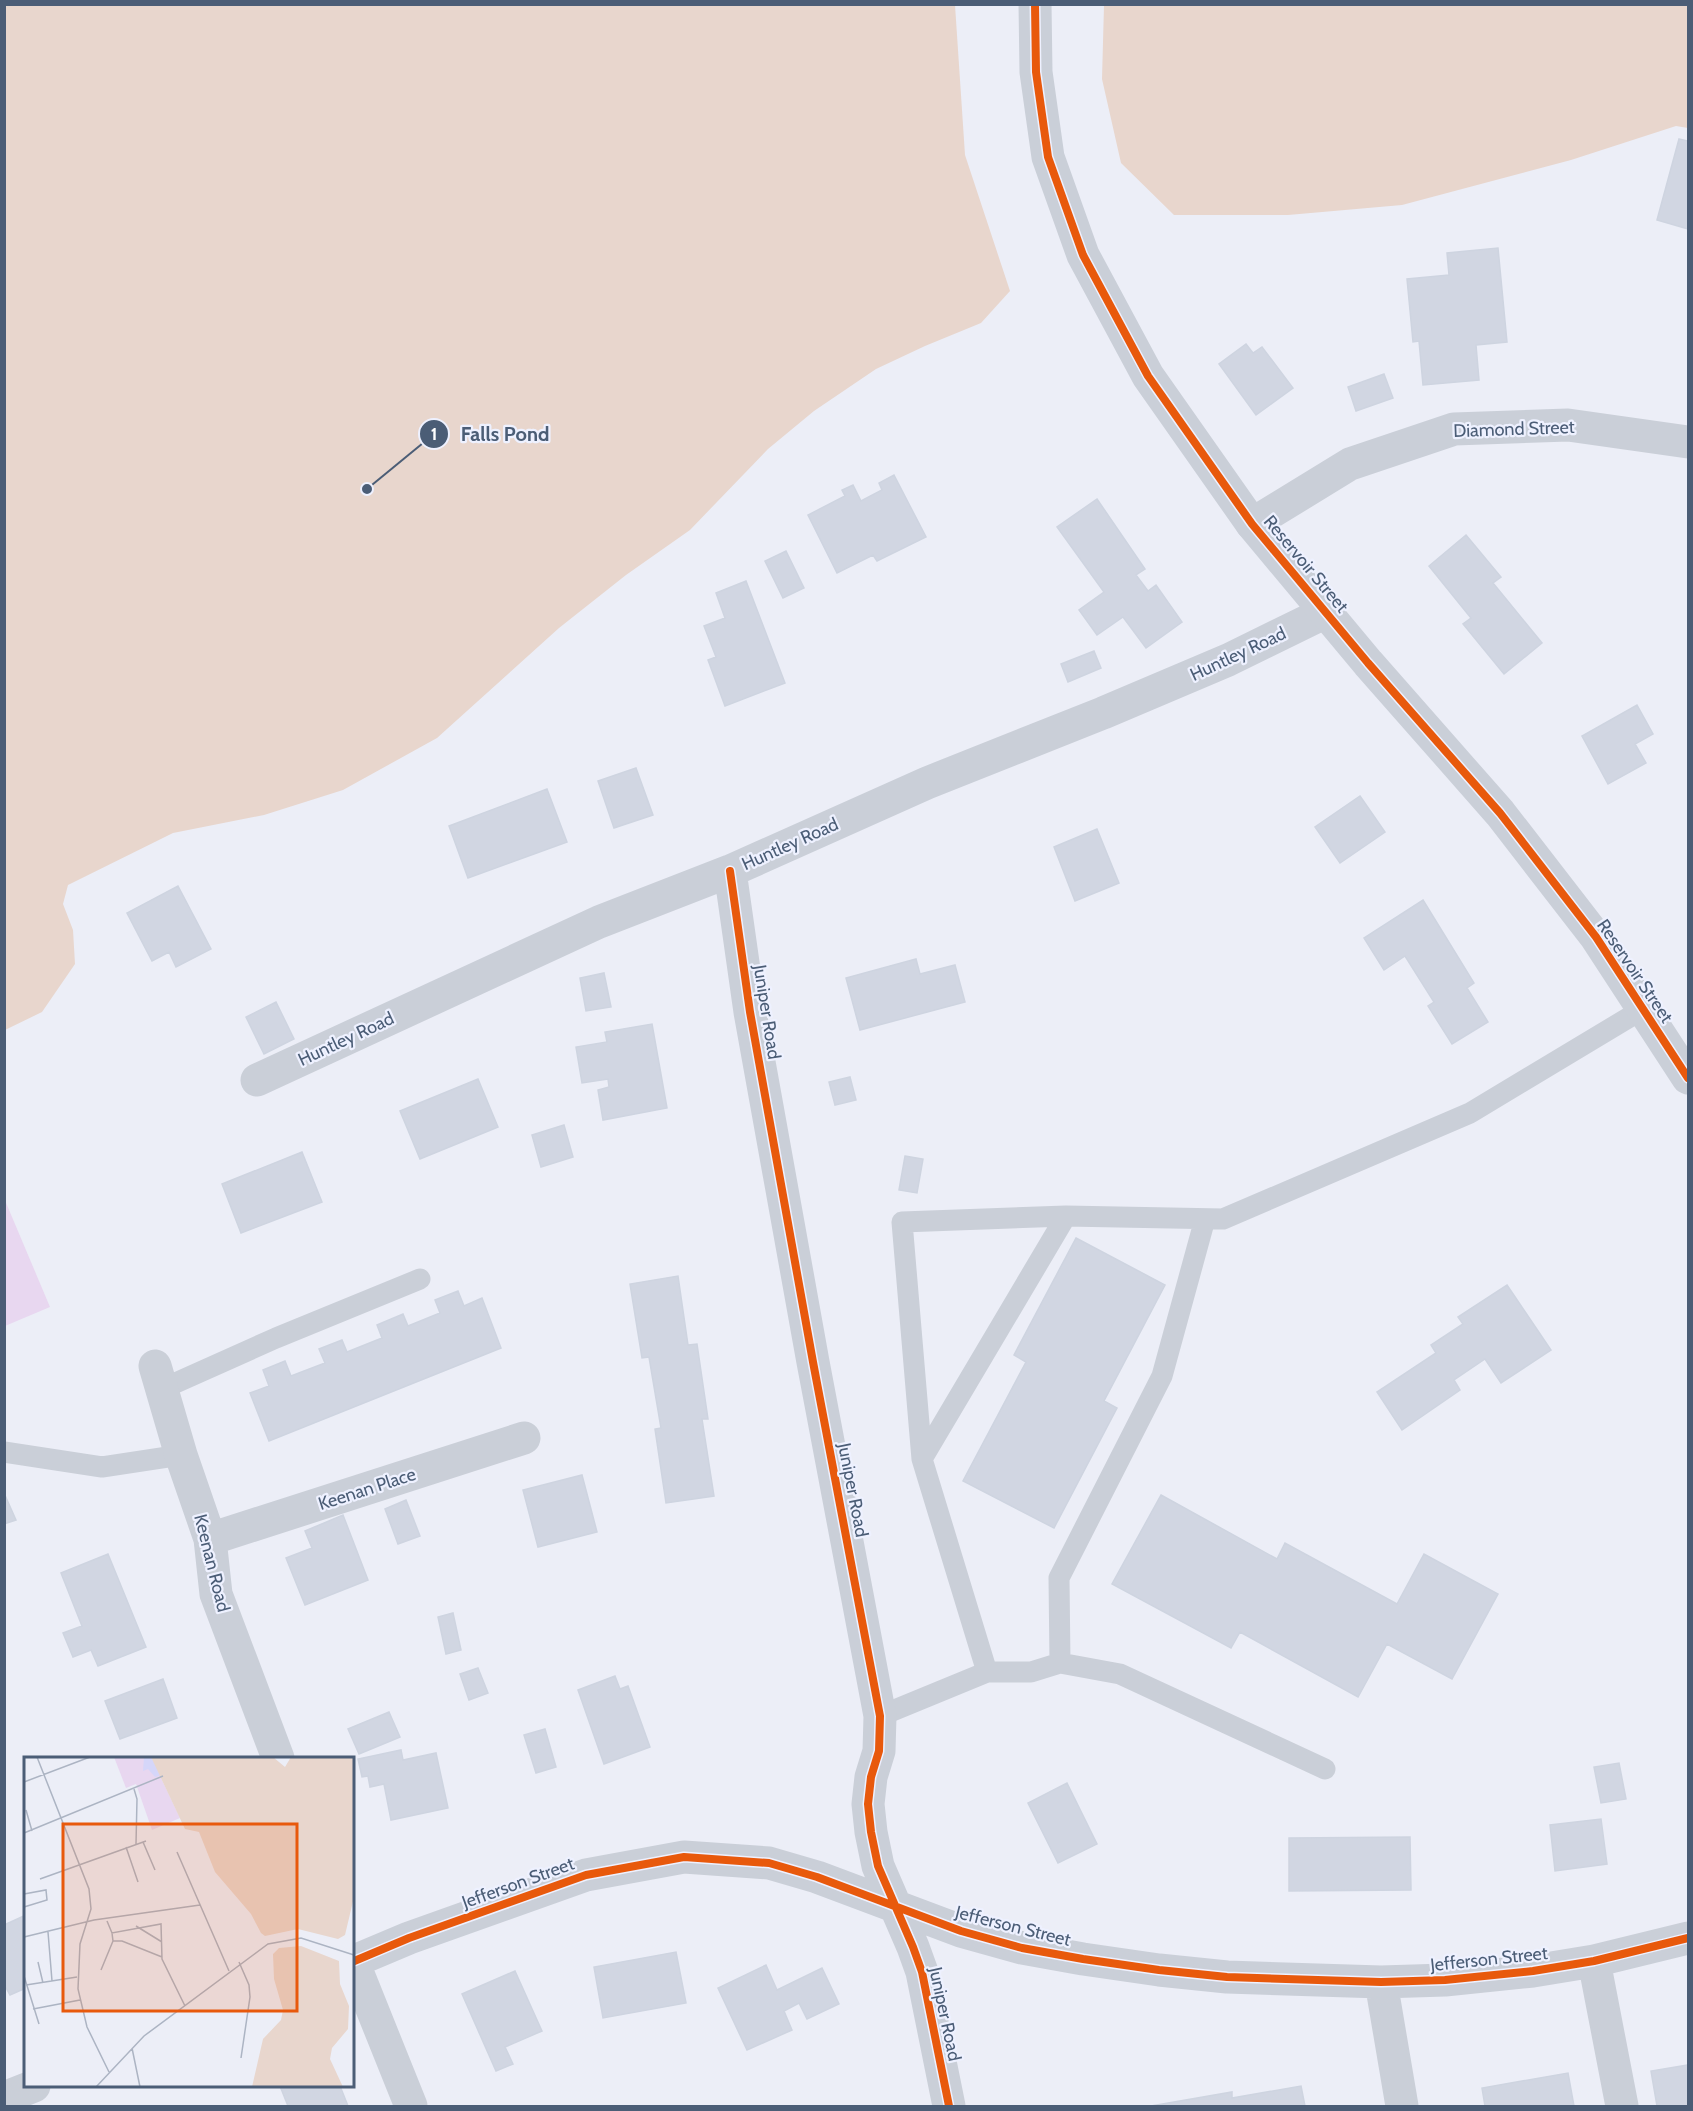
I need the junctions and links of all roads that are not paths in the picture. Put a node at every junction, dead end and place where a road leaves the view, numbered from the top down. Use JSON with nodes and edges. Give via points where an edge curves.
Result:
{"nodes":[{"id":1,"x":1035,"y":4,"type":"edge"},
{"id":2,"x":1689,"y":442,"type":"edge"},
{"id":3,"x":1252,"y":524,"type":"junction"},
{"id":4,"x":1326,"y":612,"type":"junction"},
{"id":5,"x":730,"y":871,"type":"junction"},
{"id":6,"x":1643,"y":1009,"type":"junction"},
{"id":7,"x":1689,"y":1078,"type":"edge"},
{"id":8,"x":257,"y":1080,"type":"dead end"},
{"id":9,"x":1066,"y":1215,"type":"junction"},
{"id":10,"x":1205,"y":1219,"type":"junction"},
{"id":11,"x":420,"y":1279,"type":"dead end"},
{"id":12,"x":158,"y":1378,"type":"joint"},
{"id":13,"x":524,"y":1438,"type":"dead end"},
{"id":14,"x":4,"y":1452,"type":"edge"},
{"id":15,"x":181,"y":1455,"type":"junction"},
{"id":16,"x":922,"y":1459,"type":"junction"},
{"id":17,"x":210,"y":1539,"type":"junction"},
{"id":18,"x":1060,"y":1663,"type":"junction"},
{"id":19,"x":987,"y":1672,"type":"junction"},
{"id":20,"x":880,"y":1716,"type":"junction"},
{"id":21,"x":278,"y":1757,"type":"edge"},
{"id":22,"x":1324,"y":1769,"type":"dead end"},
{"id":23,"x":894,"y":1906,"type":"junction"},
{"id":24,"x":1689,"y":1938,"type":"edge"},
{"id":25,"x":354,"y":1961,"type":"edge"},
{"id":26,"x":1594,"y":1961,"type":"junction"},
{"id":27,"x":354,"y":1964,"type":"edge"},
{"id":28,"x":1381,"y":1982,"type":"junction"},
{"id":29,"x":29,"y":2087,"type":"edge"},
{"id":30,"x":4,"y":2098,"type":"edge"},
{"id":31,"x":411,"y":2106,"type":"edge"},
{"id":32,"x":949,"y":2106,"type":"edge"},
{"id":33,"x":1402,"y":2106,"type":"edge"},
{"id":34,"x":1622,"y":2106,"type":"edge"}],
"edges":[{"from":1,"to":3,"type":"street","name":"Reservoir Street","via":[[1036,72],[1048,157],[1083,255],[1148,376]]},
{"from":2,"to":3,"type":"street","name":"Diamond Street","via":[[1568,425],[1454,429],[1350,464]]},
{"from":3,"to":4,"type":"street","name":"Reservoir Street"},
{"from":4,"to":5,"type":"street","name":"Huntley Road","via":[[1228,660],[927,783]]},
{"from":4,"to":6,"type":"street","name":"Reservoir Street","via":[[1500,813],[1596,937]]},
{"from":5,"to":8,"type":"street","name":"Huntley Road","via":[[599,922]]},
{"from":5,"to":20,"type":"street","name":"Juniper Road","via":[[750,1012]]},
{"from":6,"to":7,"type":"street","name":"Reservoir Street"},
{"from":6,"to":10,"type":"lane","via":[[1470,1113],[1223,1220]]},
{"from":9,"to":10,"type":"lane"},
{"from":9,"to":16,"type":"lane"},
{"from":9,"to":16,"type":"lane","via":[[902,1222]]},
{"from":10,"to":18,"type":"lane","via":[[1162,1376],[1059,1578]]},
{"from":11,"to":12,"type":"lane","via":[[276,1338]]},
{"from":12,"to":15,"type":"street","name":"Keenan Road"},
{"from":13,"to":17,"type":"street","name":"Keenan Place"},
{"from":14,"to":15,"type":"lane","via":[[102,1467]]},
{"from":15,"to":17,"type":"street","name":"Keenan Road"},
{"from":16,"to":19,"type":"lane"},
{"from":17,"to":21,"type":"street","name":"Keenan Road","via":[[216,1594]]},
{"from":18,"to":19,"type":"lane","via":[[1031,1671]]},
{"from":18,"to":22,"type":"lane","via":[[1120,1674]]},
{"from":19,"to":20,"type":"lane"},
{"from":20,"to":23,"type":"street","name":"Juniper Road","via":[[879,1751],[868,1804],[878,1866]]},
{"from":23,"to":25,"type":"street","name":"Jefferson Street","via":[[769,1863],[684,1857],[586,1875]]},
{"from":23,"to":28,"type":"street","name":"Jefferson Street","via":[[961,1931],[1083,1959],[1227,1977]]},
{"from":23,"to":32,"type":"street","name":"Juniper Road","via":[[922,1972]]},
{"from":24,"to":26,"type":"street","name":"Jefferson Street"},
{"from":26,"to":28,"type":"street","name":"Jefferson Street","via":[[1490,1976]]},
{"from":26,"to":34,"type":"street"},
{"from":27,"to":31,"type":"street"},
{"from":28,"to":33,"type":"street"},
{"from":29,"to":30,"type":"street"}]}
